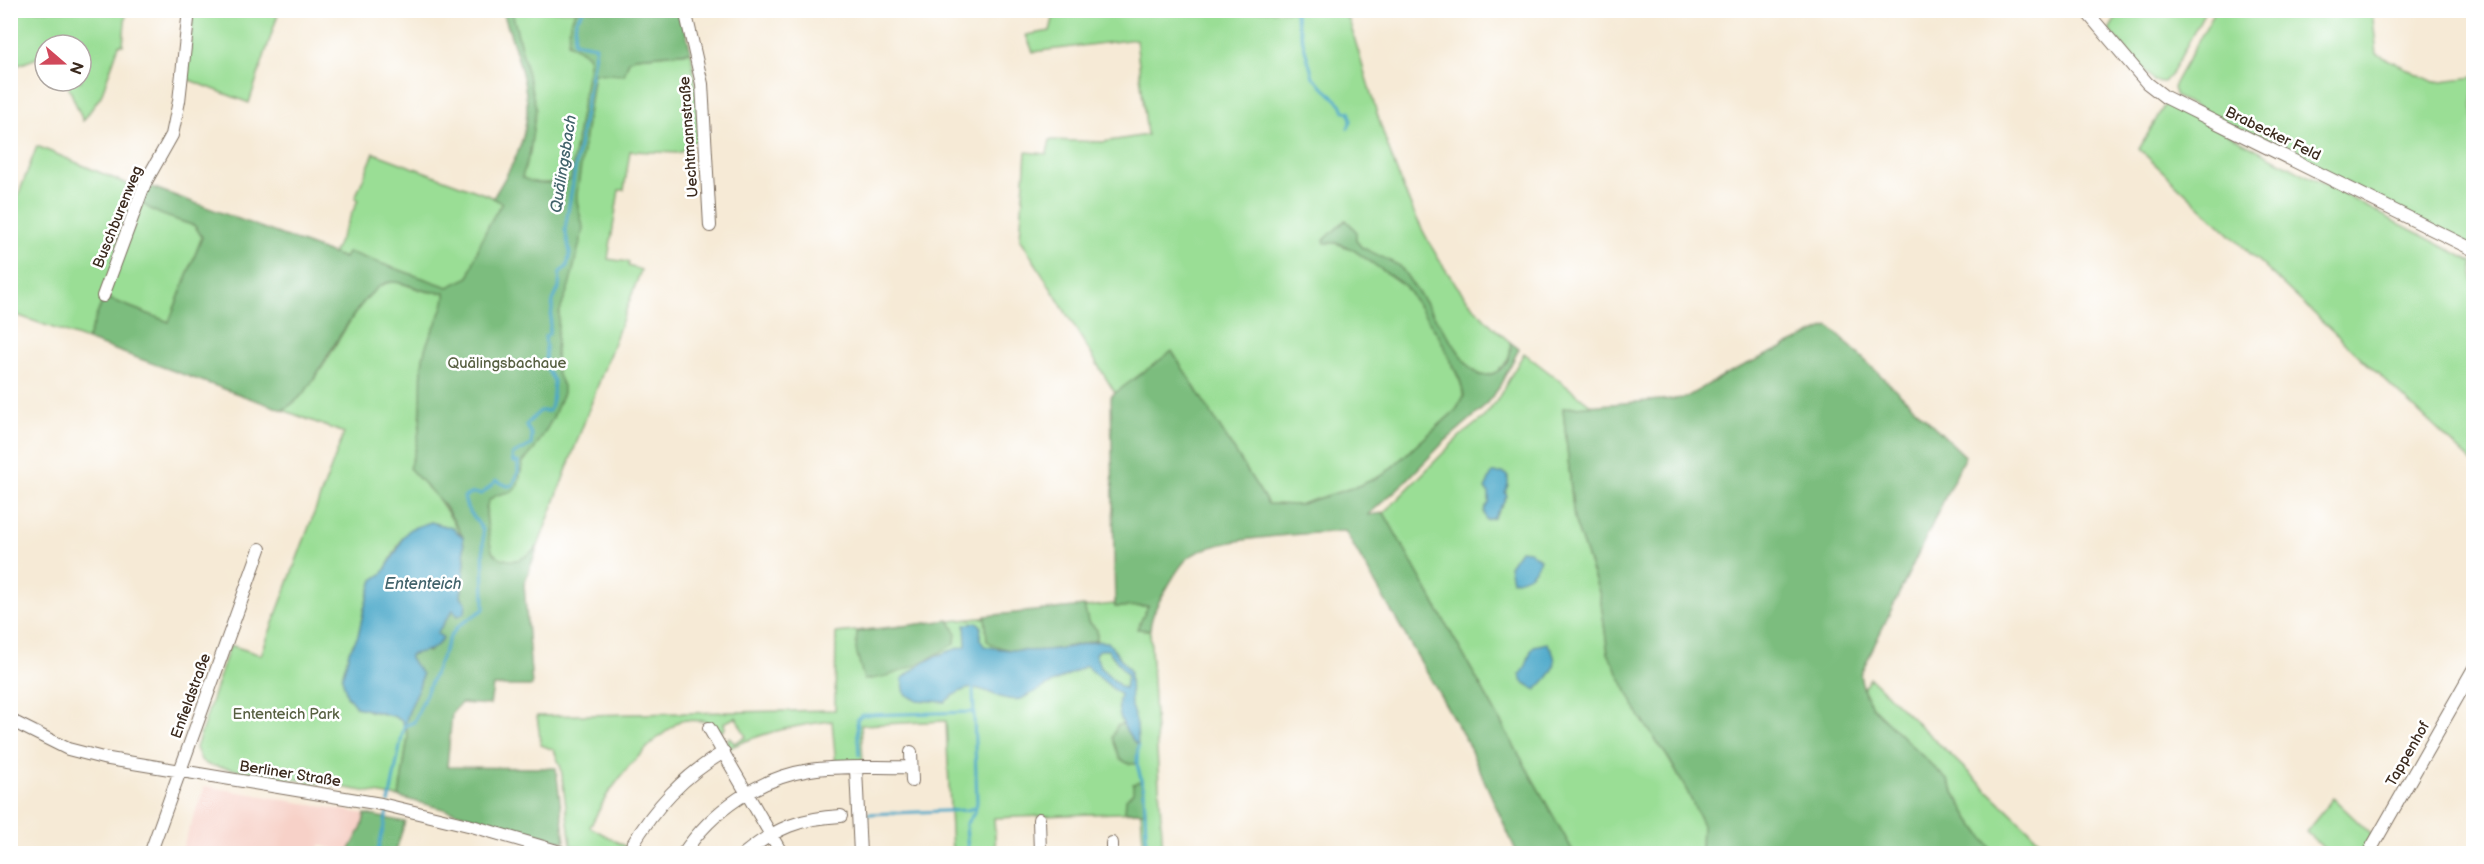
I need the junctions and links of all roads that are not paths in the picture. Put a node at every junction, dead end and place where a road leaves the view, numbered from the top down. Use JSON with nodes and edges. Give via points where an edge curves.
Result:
{"nodes":[{"id":1,"x":189,"y":10,"type":"edge"},
{"id":2,"x":685,"y":10,"type":"edge"},
{"id":3,"x":2085,"y":10,"type":"edge"},
{"id":4,"x":710,"y":226,"type":"dead end"},
{"id":5,"x":2474,"y":250,"type":"edge"},
{"id":6,"x":104,"y":296,"type":"dead end"},
{"id":7,"x":260,"y":549,"type":"dead end"},
{"id":8,"x":2474,"y":668,"type":"edge"},
{"id":9,"x":10,"y":720,"type":"edge"},
{"id":10,"x":709,"y":728,"type":"dead end"},
{"id":11,"x":724,"y":752,"type":"junction"},
{"id":12,"x":911,"y":753,"type":"dead end"},
{"id":13,"x":912,"y":767,"type":"junction"},
{"id":14,"x":856,"y":769,"type":"junction"},
{"id":15,"x":180,"y":772,"type":"junction"},
{"id":16,"x":912,"y":781,"type":"dead end"},
{"id":17,"x":746,"y":794,"type":"junction"},
{"id":18,"x":841,"y":816,"type":"dead end"},
{"id":19,"x":1039,"y":819,"type":"dead end"},
{"id":20,"x":771,"y":834,"type":"junction"},
{"id":21,"x":631,"y":847,"type":"dead end"},
{"id":22,"x":150,"y":854,"type":"edge"},
{"id":23,"x":567,"y":854,"type":"edge"},
{"id":24,"x":683,"y":854,"type":"edge"},
{"id":25,"x":744,"y":854,"type":"edge"},
{"id":26,"x":782,"y":854,"type":"edge"},
{"id":27,"x":860,"y":854,"type":"edge"},
{"id":28,"x":1040,"y":854,"type":"edge"},
{"id":29,"x":2368,"y":854,"type":"edge"}],
"edges":[{"from":1,"to":6,"type":"street","name":"Buschburenweg","via":[[172,135],[145,183]]},
{"from":2,"to":4,"type":"street","name":"Uechtmannstraße","via":[[702,84]]},
{"from":3,"to":5,"type":"street","name":"Brabecker Feld","via":[[2147,83],[2165,97]]},
{"from":7,"to":15,"type":"street","name":"Enfieldstraße"},
{"from":8,"to":29,"type":"street","name":"Tappenhof"},
{"from":9,"to":15,"type":"street","name":"Berliner Straße","via":[[77,752]]},
{"from":10,"to":11,"type":"street"},
{"from":11,"to":17,"type":"street"},
{"from":11,"to":21,"type":"street","via":[[704,764],[663,801]]},
{"from":12,"to":13,"type":"street"},
{"from":13,"to":14,"type":"street"},
{"from":13,"to":16,"type":"street"},
{"from":14,"to":17,"type":"street","via":[[811,770],[775,780]]},
{"from":14,"to":27,"type":"street"},
{"from":15,"to":22,"type":"street","name":"Enfieldstraße"},
{"from":15,"to":23,"type":"street","name":"Berliner Straße","via":[[381,804]]},
{"from":17,"to":20,"type":"street"},
{"from":17,"to":24,"type":"street","via":[[717,815]]},
{"from":18,"to":20,"type":"street","via":[[803,820]]},
{"from":19,"to":28,"type":"street"},
{"from":20,"to":25,"type":"street"},
{"from":20,"to":26,"type":"street"}]}
